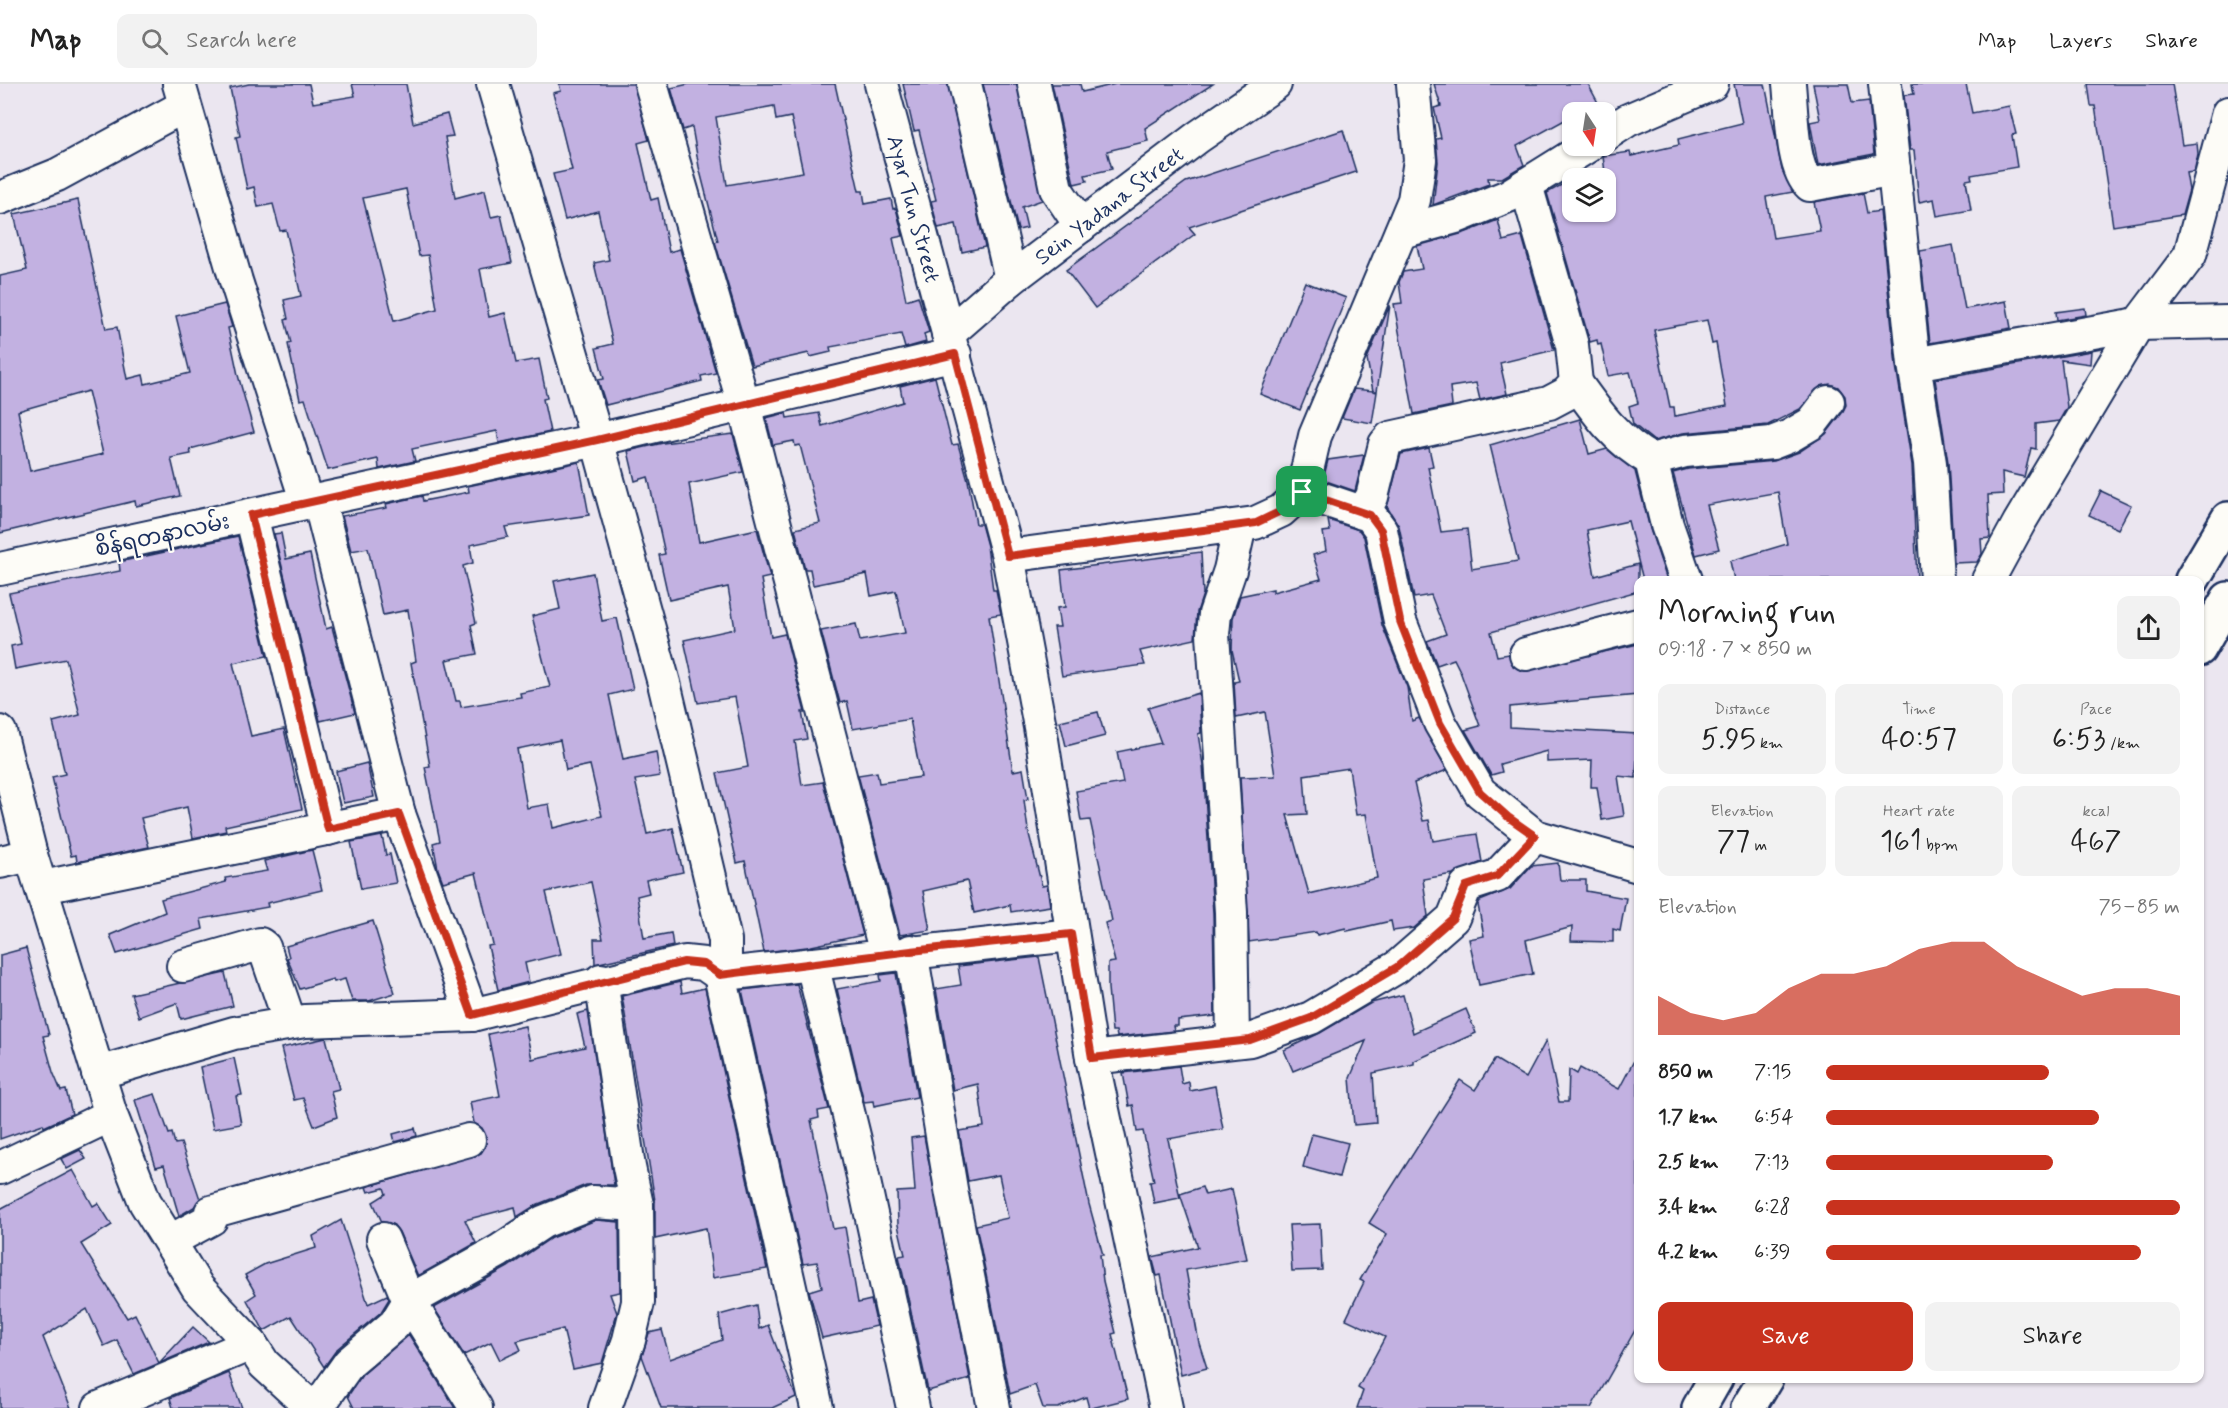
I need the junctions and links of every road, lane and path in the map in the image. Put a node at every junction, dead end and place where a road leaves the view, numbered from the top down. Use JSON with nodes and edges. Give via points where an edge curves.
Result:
{"nodes":[{"id":1,"x":493,"y":84,"type":"edge"},
{"id":2,"x":651,"y":84,"type":"edge"},
{"id":3,"x":881,"y":84,"type":"edge"},
{"id":4,"x":965,"y":84,"type":"edge"},
{"id":5,"x":1034,"y":84,"type":"edge"},
{"id":6,"x":1275,"y":84,"type":"edge"},
{"id":7,"x":1413,"y":84,"type":"edge"},
{"id":8,"x":1712,"y":84,"type":"edge"},
{"id":9,"x":1789,"y":84,"type":"edge"},
{"id":10,"x":1885,"y":84,"type":"edge"},
{"id":11,"x":181,"y":95,"type":"edge"},
{"id":12,"x":2228,"y":113,"type":"edge"},
{"id":13,"x":1616,"y":128,"type":"edge"},
{"id":14,"x":1572,"y":156,"type":"edge"},
{"id":15,"x":1894,"y":170,"type":"junction"},
{"id":16,"x":1526,"y":185,"type":"junction"},
{"id":17,"x":0,"y":198,"type":"edge"},
{"id":18,"x":1081,"y":226,"type":"junction"},
{"id":19,"x":1401,"y":232,"type":"junction"},
{"id":20,"x":1011,"y":279,"type":"junction"},
{"id":21,"x":2228,"y":322,"type":"edge"},
{"id":22,"x":2138,"y":324,"type":"junction"},
{"id":23,"x":952,"y":344,"type":"junction"},
{"id":24,"x":1914,"y":364,"type":"junction"},
{"id":25,"x":1576,"y":383,"type":"junction"},
{"id":26,"x":1828,"y":402,"type":"dead end"},
{"id":27,"x":744,"y":405,"type":"junction"},
{"id":28,"x":597,"y":440,"type":"junction"},
{"id":29,"x":1651,"y":460,"type":"junction"},
{"id":30,"x":1302,"y":492,"type":"junction"},
{"id":31,"x":313,"y":501,"type":"junction"},
{"id":32,"x":1362,"y":513,"type":"junction"},
{"id":33,"x":251,"y":515,"type":"junction"},
{"id":34,"x":2228,"y":519,"type":"edge"},
{"id":35,"x":1240,"y":526,"type":"junction"},
{"id":36,"x":1008,"y":556,"type":"junction"},
{"id":37,"x":0,"y":569,"type":"edge"},
{"id":38,"x":1685,"y":576,"type":"edge"},
{"id":39,"x":1937,"y":576,"type":"edge"},
{"id":40,"x":1990,"y":576,"type":"edge"},
{"id":41,"x":2194,"y":576,"type":"edge"},
{"id":42,"x":2228,"y":599,"type":"edge"},
{"id":43,"x":1634,"y":625,"type":"edge"},
{"id":44,"x":2204,"y":641,"type":"edge"},
{"id":45,"x":1526,"y":654,"type":"dead end"},
{"id":46,"x":0,"y":732,"type":"edge"},
{"id":47,"x":399,"y":814,"type":"junction"},
{"id":48,"x":328,"y":829,"type":"junction"},
{"id":49,"x":1535,"y":836,"type":"junction"},
{"id":50,"x":31,"y":855,"type":"junction"},
{"id":51,"x":0,"y":862,"type":"edge"},
{"id":52,"x":1634,"y":865,"type":"edge"},
{"id":53,"x":43,"y":887,"type":"junction"},
{"id":54,"x":1071,"y":934,"type":"junction"},
{"id":55,"x":899,"y":952,"type":"junction"},
{"id":56,"x":812,"y":964,"type":"junction"},
{"id":57,"x":183,"y":966,"type":"dead end"},
{"id":58,"x":722,"y":974,"type":"junction"},
{"id":59,"x":601,"y":980,"type":"junction"},
{"id":60,"x":472,"y":1015,"type":"junction"},
{"id":61,"x":290,"y":1023,"type":"junction"},
{"id":62,"x":1233,"y":1041,"type":"junction"},
{"id":63,"x":1092,"y":1058,"type":"junction"},
{"id":64,"x":98,"y":1073,"type":"junction"},
{"id":65,"x":111,"y":1115,"type":"junction"},
{"id":66,"x":469,"y":1140,"type":"dead end"},
{"id":67,"x":0,"y":1168,"type":"edge"},
{"id":68,"x":637,"y":1205,"type":"junction"},
{"id":69,"x":383,"y":1239,"type":"dead end"},
{"id":70,"x":170,"y":1241,"type":"junction"},
{"id":71,"x":409,"y":1301,"type":"junction"},
{"id":72,"x":251,"y":1344,"type":"junction"},
{"id":73,"x":1713,"y":1383,"type":"edge"},
{"id":74,"x":1763,"y":1383,"type":"edge"},
{"id":75,"x":306,"y":1406,"type":"edge"},
{"id":76,"x":99,"y":1408,"type":"edge"},
{"id":77,"x":476,"y":1408,"type":"edge"},
{"id":78,"x":605,"y":1408,"type":"edge"},
{"id":79,"x":817,"y":1408,"type":"edge"},
{"id":80,"x":913,"y":1408,"type":"edge"},
{"id":81,"x":994,"y":1408,"type":"edge"},
{"id":82,"x":1166,"y":1408,"type":"edge"},
{"id":83,"x":1699,"y":1408,"type":"edge"},
{"id":84,"x":1749,"y":1408,"type":"edge"}],
"edges":[{"from":1,"to":28,"type":"street"},
{"from":2,"to":27,"type":"street"},
{"from":3,"to":23,"type":"street","name":"Ayar Tun Street"},
{"from":4,"to":20,"type":"street"},
{"from":5,"to":18,"type":"street","via":[[1056,189]]},
{"from":6,"to":18,"type":"street","name":"Sein Yadana Street"},
{"from":7,"to":19,"type":"street","via":[[1420,160],[1414,200]]},
{"from":8,"to":13,"type":"street"},
{"from":9,"to":15,"type":"street","via":[[1798,164],[1810,185]]},
{"from":10,"to":15,"type":"street"},
{"from":11,"to":17,"type":"street","via":[[57,175]]},
{"from":11,"to":31,"type":"street","via":[[236,281]]},
{"from":12,"to":22,"type":"street","via":[[2190,255]]},
{"from":14,"to":16,"type":"street"},
{"from":15,"to":24,"type":"street"},
{"from":16,"to":19,"type":"street","via":[[1459,216]]},
{"from":16,"to":25,"type":"street","via":[[1572,345]]},
{"from":18,"to":20,"type":"street","name":"Sein Yadana Street"},
{"from":19,"to":30,"type":"street","via":[[1315,436]]},
{"from":20,"to":23,"type":"street","name":"Sein Yadana Street"},
{"from":21,"to":22,"type":"street"},
{"from":22,"to":24,"type":"street"},
{"from":22,"to":40,"type":"street"},
{"from":23,"to":27,"type":"street","name":"စိန်ရတနာလမ်း"},
{"from":23,"to":36,"type":"street","name":"Ayar Tun Street"},
{"from":24,"to":39,"type":"street","via":[[1930,463]]},
{"from":25,"to":29,"type":"street","via":[[1628,447]]},
{"from":25,"to":32,"type":"street","via":[[1549,403],[1390,438],[1385,444],[1372,497]]},
{"from":26,"to":29,"type":"street","via":[[1812,423],[1772,443],[1685,451]]},
{"from":27,"to":28,"type":"street","name":"စိန်ရတနာလမ်း"},
{"from":27,"to":55,"type":"street"},
{"from":28,"to":31,"type":"street","name":"စိန်ရတနာလမ်း"},
{"from":28,"to":58,"type":"street","via":[[664,683],[723,929]]},
{"from":29,"to":38,"type":"street"},
{"from":30,"to":32,"type":"street"},
{"from":30,"to":35,"type":"street","via":[[1281,511]]},
{"from":31,"to":33,"type":"street","name":"စိန်ရတနာလမ်း"},
{"from":31,"to":47,"type":"street"},
{"from":32,"to":49,"type":"street","via":[[1370,515],[1381,530],[1400,621],[1440,723],[1480,792]]},
{"from":33,"to":37,"type":"street","name":"စိန်ရတနာလမ်း"},
{"from":33,"to":48,"type":"street"},
{"from":34,"to":41,"type":"main road"},
{"from":35,"to":36,"type":"street"},
{"from":35,"to":62,"type":"street","via":[[1213,634],[1231,901]]},
{"from":36,"to":54,"type":"street","name":"Ayar Tun Street","via":[[1040,727]]},
{"from":42,"to":44,"type":"main road"},
{"from":43,"to":45,"type":"street"},
{"from":46,"to":50,"type":"street"},
{"from":47,"to":48,"type":"street"},
{"from":47,"to":60,"type":"street"},
{"from":48,"to":53,"type":"street"},
{"from":49,"to":52,"type":"street"},
{"from":49,"to":62,"type":"street","via":[[1497,876],[1466,886],[1453,918],[1397,967],[1311,1018],[1250,1040]]},
{"from":50,"to":51,"type":"street"},
{"from":50,"to":53,"type":"street"},
{"from":53,"to":64,"type":"street"},
{"from":54,"to":55,"type":"street"},
{"from":54,"to":63,"type":"street","name":"Ayar Tun Street"},
{"from":55,"to":56,"type":"street"},
{"from":55,"to":81,"type":"street"},
{"from":56,"to":58,"type":"street"},
{"from":56,"to":80,"type":"street"},
{"from":57,"to":61,"type":"street","via":[[260,944]]},
{"from":58,"to":59,"type":"street","via":[[704,964],[684,962]]},
{"from":58,"to":79,"type":"street"},
{"from":59,"to":60,"type":"street"},
{"from":59,"to":68,"type":"street"},
{"from":60,"to":61,"type":"street"},
{"from":61,"to":64,"type":"street","via":[[234,1033]]},
{"from":62,"to":63,"type":"street"},
{"from":63,"to":82,"type":"street","name":"Ayar Tun Street"},
{"from":64,"to":65,"type":"street"},
{"from":65,"to":67,"type":"street"},
{"from":65,"to":70,"type":"street","via":[[145,1202]]},
{"from":66,"to":70,"type":"street","via":[[211,1212],[211,1219]]},
{"from":68,"to":71,"type":"street","via":[[593,1202],[543,1222],[500,1251]]},
{"from":68,"to":78,"type":"street","via":[[638,1302]]},
{"from":69,"to":71,"type":"street"},
{"from":70,"to":72,"type":"street","via":[[198,1288]]},
{"from":71,"to":75,"type":"street","via":[[395,1324]]},
{"from":71,"to":77,"type":"street"},
{"from":72,"to":75,"type":"street","via":[[264,1364]]},
{"from":72,"to":76,"type":"street"},
{"from":73,"to":83,"type":"main road"},
{"from":74,"to":84,"type":"main road"}]}
